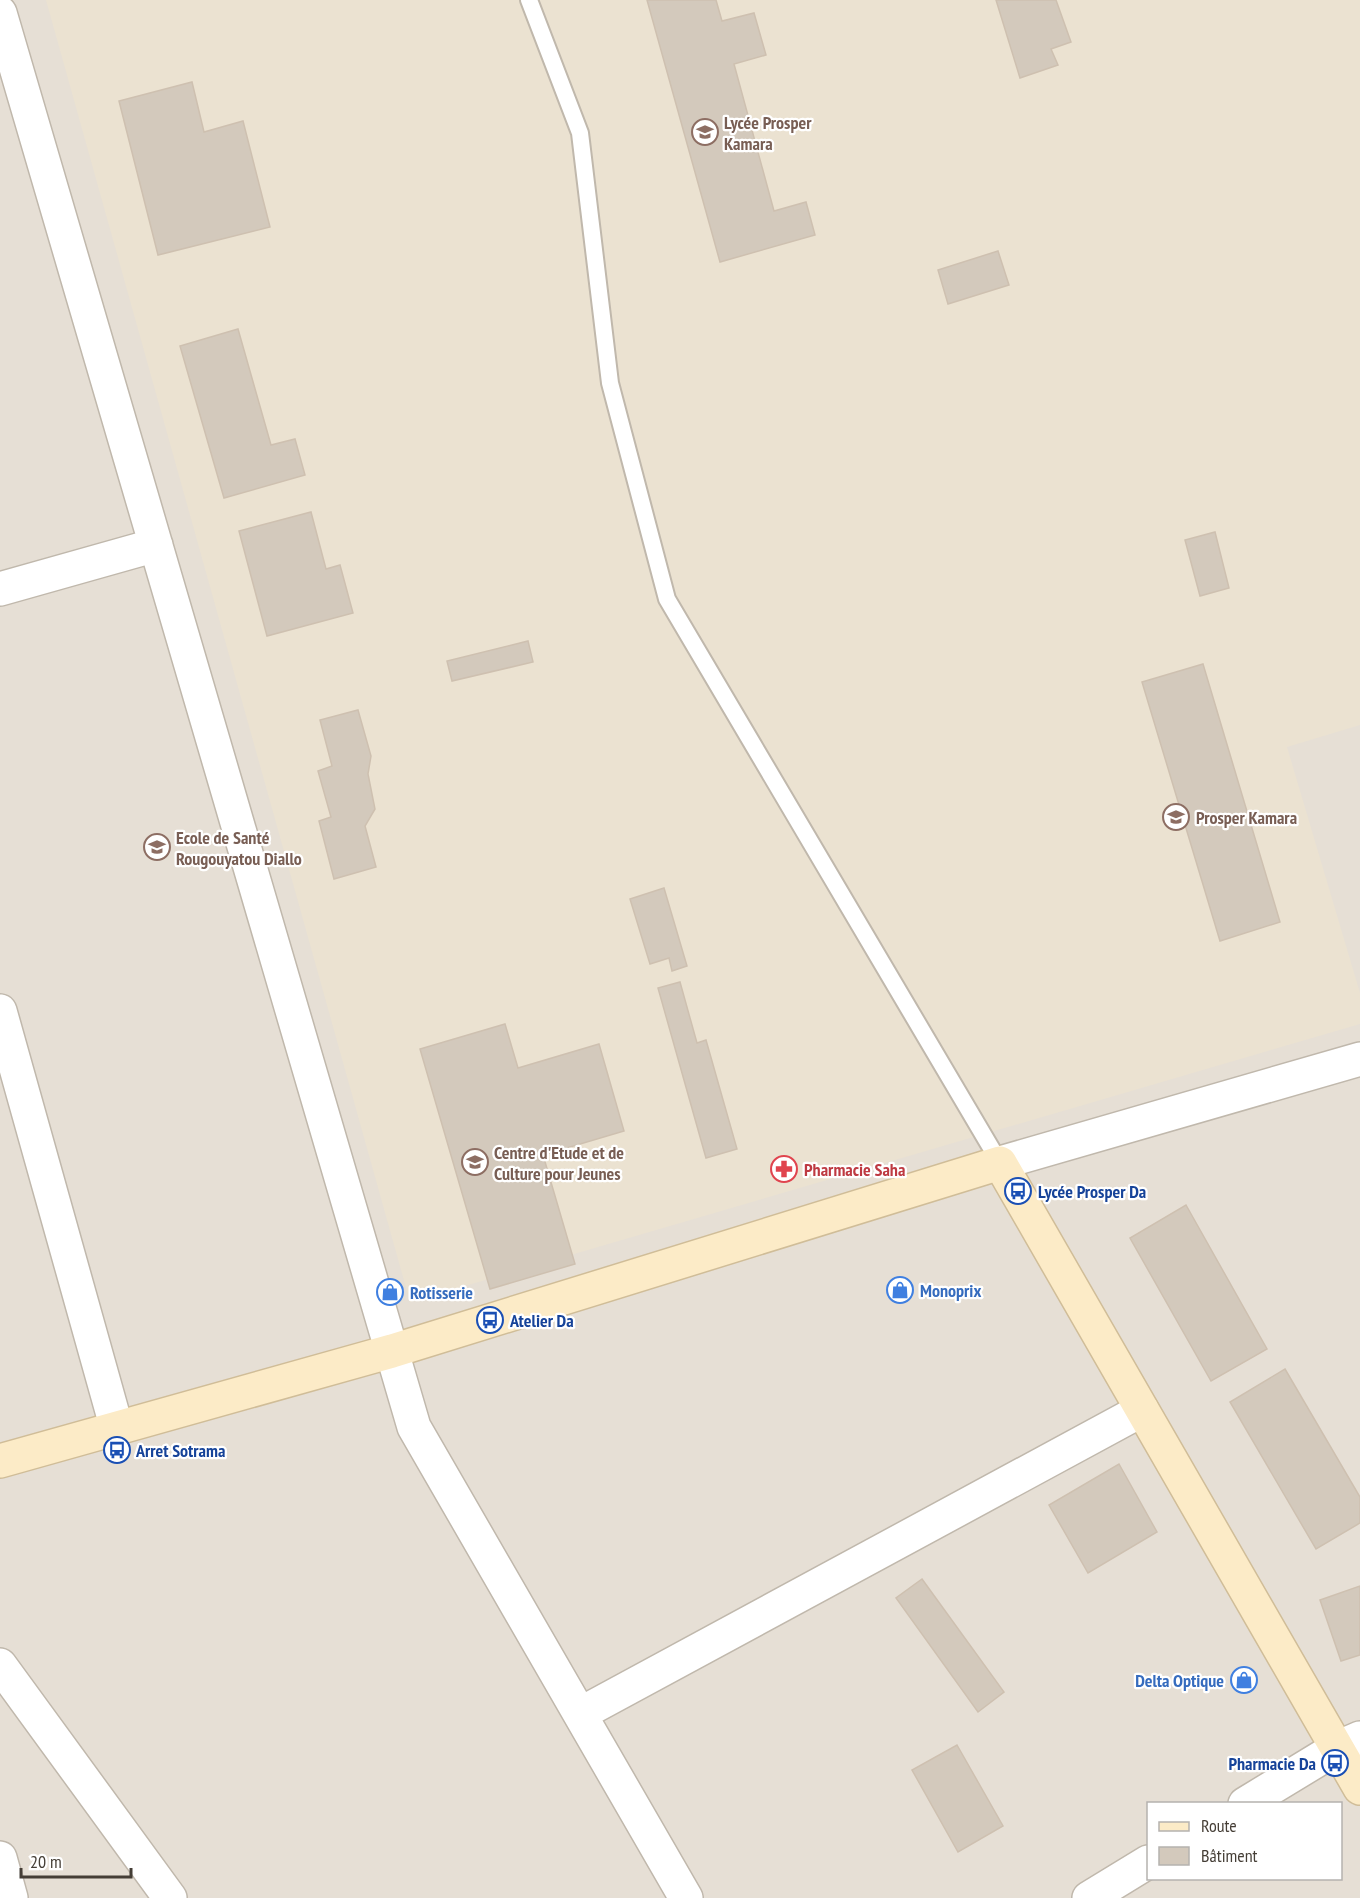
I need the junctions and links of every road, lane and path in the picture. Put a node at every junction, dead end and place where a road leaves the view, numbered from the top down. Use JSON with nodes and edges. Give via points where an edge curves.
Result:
{"nodes":[{"id":1,"x":529,"y":0,"type":"edge"},
{"id":2,"x":0,"y":13,"type":"edge"},
{"id":3,"x":156,"y":545,"type":"junction"},
{"id":4,"x":0,"y":589,"type":"edge"},
{"id":5,"x":0,"y":1014,"type":"edge"},
{"id":6,"x":1360,"y":1059,"type":"edge"},
{"id":7,"x":1000,"y":1163,"type":"junction"},
{"id":8,"x":392,"y":1351,"type":"junction"},
{"id":9,"x":1142,"y":1410,"type":"junction"},
{"id":10,"x":117,"y":1429,"type":"junction"},
{"id":11,"x":0,"y":1461,"type":"edge"},
{"id":12,"x":0,"y":1665,"type":"edge"},
{"id":13,"x":580,"y":1714,"type":"junction"},
{"id":14,"x":1348,"y":1743,"type":"edge"},
{"id":15,"x":1360,"y":1788,"type":"edge"},
{"id":16,"x":1247,"y":1802,"type":"edge"},
{"id":17,"x":0,"y":1858,"type":"edge"},
{"id":18,"x":1147,"y":1863,"type":"edge"},
{"id":19,"x":11,"y":1898,"type":"edge"},
{"id":20,"x":170,"y":1898,"type":"edge"},
{"id":21,"x":686,"y":1898,"type":"edge"},
{"id":22,"x":1089,"y":1898,"type":"edge"}],
"edges":[{"from":1,"to":7,"type":"lane","via":[[580,133],[610,383],[667,598]]},
{"from":2,"to":3,"type":"street"},
{"from":3,"to":4,"type":"street"},
{"from":3,"to":8,"type":"street"},
{"from":5,"to":10,"type":"street"},
{"from":6,"to":7,"type":"street"},
{"from":7,"to":8,"type":"street"},
{"from":7,"to":9,"type":"street"},
{"from":8,"to":10,"type":"street"},
{"from":8,"to":13,"type":"street","via":[[414,1427]]},
{"from":9,"to":13,"type":"street"},
{"from":9,"to":14,"type":"street"},
{"from":10,"to":11,"type":"street"},
{"from":12,"to":20,"type":"street"},
{"from":13,"to":21,"type":"street"},
{"from":14,"to":15,"type":"street"},
{"from":14,"to":16,"type":"street"},
{"from":17,"to":19,"type":"street"},
{"from":18,"to":22,"type":"street"}]}
